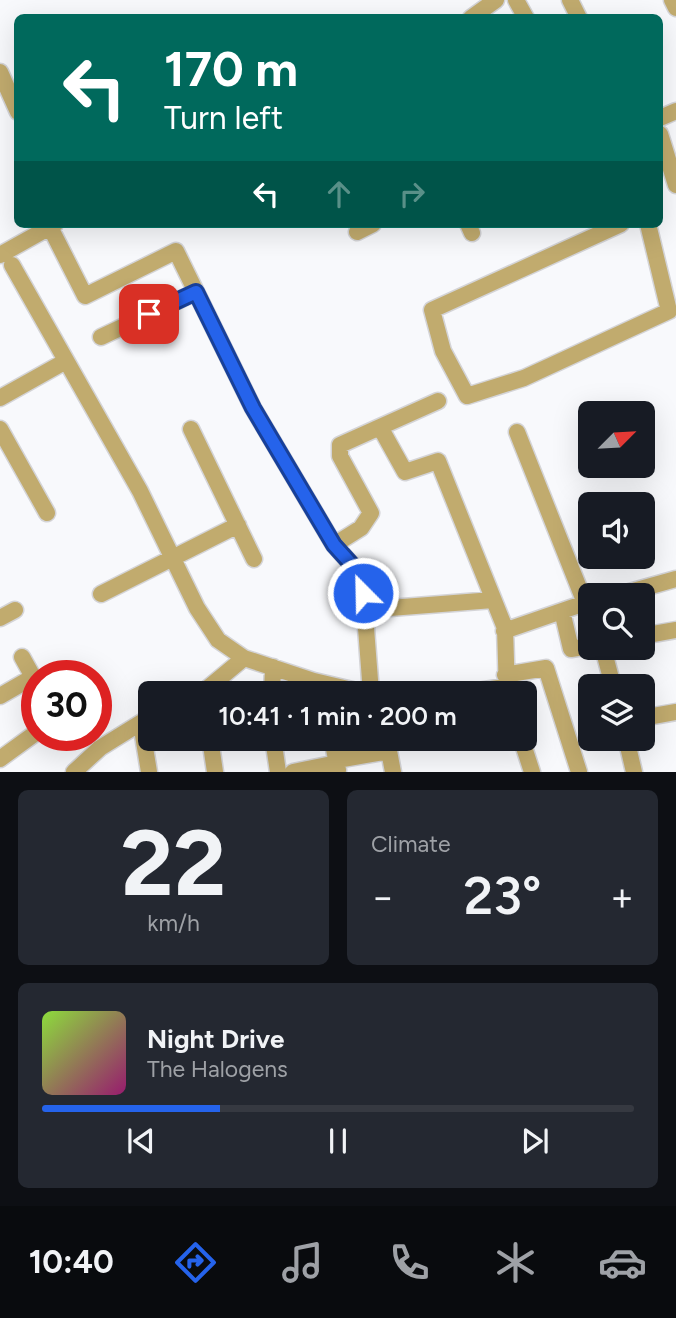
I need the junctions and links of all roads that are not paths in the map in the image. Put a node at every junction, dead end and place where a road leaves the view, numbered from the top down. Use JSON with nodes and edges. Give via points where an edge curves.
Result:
{"nodes":[{"id":1,"x":496,"y":0,"type":"edge"},
{"id":2,"x":672,"y":0,"type":"edge"},
{"id":3,"x":676,"y":8,"type":"edge"},
{"id":4,"x":477,"y":14,"type":"edge"},
{"id":5,"x":0,"y":72,"type":"edge"},
{"id":6,"x":14,"y":103,"type":"edge"},
{"id":7,"x":663,"y":144,"type":"edge"},
{"id":8,"x":676,"y":185,"type":"edge"},
{"id":9,"x":48,"y":228,"type":"edge"},
{"id":10,"x":53,"y":228,"type":"edge"},
{"id":11,"x":365,"y":228,"type":"edge"},
{"id":12,"x":612,"y":228,"type":"edge"},
{"id":13,"x":649,"y":228,"type":"edge"},
{"id":14,"x":357,"y":232,"type":"dead end"},
{"id":15,"x":6,"y":260,"type":"edge"},
{"id":16,"x":196,"y":292,"type":"junction"},
{"id":17,"x":102,"y":337,"type":"dead end"},
{"id":18,"x":66,"y":361,"type":"junction"},
{"id":19,"x":0,"y":398,"type":"edge"},
{"id":20,"x":438,"y":401,"type":"dead end"},
{"id":21,"x":380,"y":427,"type":"junction"},
{"id":22,"x":0,"y":429,"type":"edge"},
{"id":23,"x":191,"y":429,"type":"dead end"},
{"id":24,"x":517,"y":432,"type":"dead end"},
{"id":25,"x":47,"y":513,"type":"dead end"},
{"id":26,"x":238,"y":525,"type":"junction"},
{"id":27,"x":334,"y":545,"type":"junction"},
{"id":28,"x":172,"y":557,"type":"junction"},
{"id":29,"x":254,"y":559,"type":"dead end"},
{"id":30,"x":676,"y":579,"type":"edge"},
{"id":31,"x":579,"y":583,"type":"edge"},
{"id":32,"x":655,"y":585,"type":"edge"},
{"id":33,"x":101,"y":594,"type":"dead end"},
{"id":34,"x":494,"y":600,"type":"junction"},
{"id":35,"x":578,"y":605,"type":"edge"},
{"id":36,"x":15,"y":610,"type":"dead end"},
{"id":37,"x":365,"y":610,"type":"junction"},
{"id":38,"x":562,"y":611,"type":"junction"},
{"id":39,"x":0,"y":618,"type":"edge"},
{"id":40,"x":676,"y":629,"type":"edge"},
{"id":41,"x":505,"y":631,"type":"junction"},
{"id":42,"x":655,"y":633,"type":"edge"},
{"id":43,"x":578,"y":648,"type":"edge"},
{"id":44,"x":22,"y":657,"type":"dead end"},
{"id":45,"x":244,"y":658,"type":"junction"},
{"id":46,"x":24,"y":660,"type":"edge"},
{"id":47,"x":273,"y":667,"type":"junction"},
{"id":48,"x":217,"y":681,"type":"edge"},
{"id":49,"x":272,"y":681,"type":"edge"},
{"id":50,"x":314,"y":681,"type":"edge"},
{"id":51,"x":370,"y":681,"type":"edge"},
{"id":52,"x":506,"y":681,"type":"edge"},
{"id":53,"x":515,"y":681,"type":"edge"},
{"id":54,"x":21,"y":686,"type":"edge"},
{"id":55,"x":0,"y":696,"type":"edge"},
{"id":56,"x":676,"y":712,"type":"edge"},
{"id":57,"x":655,"y":716,"type":"edge"},
{"id":58,"x":138,"y":725,"type":"edge"},
{"id":59,"x":21,"y":744,"type":"edge"},
{"id":60,"x":148,"y":751,"type":"edge"},
{"id":61,"x":212,"y":751,"type":"edge"},
{"id":62,"x":275,"y":751,"type":"edge"},
{"id":63,"x":525,"y":751,"type":"edge"},
{"id":64,"x":629,"y":751,"type":"edge"},
{"id":65,"x":0,"y":760,"type":"edge"},
{"id":66,"x":337,"y":765,"type":"edge"},
{"id":67,"x":74,"y":772,"type":"edge"},
{"id":68,"x":149,"y":772,"type":"edge"},
{"id":69,"x":215,"y":772,"type":"edge"},
{"id":70,"x":278,"y":772,"type":"edge"},
{"id":71,"x":293,"y":772,"type":"edge"},
{"id":72,"x":393,"y":772,"type":"edge"},
{"id":73,"x":532,"y":772,"type":"edge"},
{"id":74,"x":579,"y":772,"type":"edge"},
{"id":75,"x":634,"y":772,"type":"edge"}],
"edges":[{"from":1,"to":4,"type":"street"},
{"from":2,"to":3,"type":"street"},
{"from":5,"to":6,"type":"street"},
{"from":7,"to":8,"type":"street"},
{"from":9,"to":15,"type":"street"},
{"from":10,"to":16,"type":"street","via":[[85,296],[176,251]]},
{"from":11,"to":14,"type":"street"},
{"from":12,"to":13,"type":"street","via":[[432,310],[443,351],[467,396],[524,378],[669,311]]},
{"from":15,"to":18,"type":"street"},
{"from":16,"to":17,"type":"street"},
{"from":16,"to":27,"type":"street","via":[[253,408]]},
{"from":18,"to":19,"type":"street"},
{"from":18,"to":28,"type":"street"},
{"from":20,"to":21,"type":"street"},
{"from":21,"to":27,"type":"street","via":[[340,444],[340,456],[371,513],[361,528]]},
{"from":21,"to":34,"type":"street","via":[[405,472],[438,461]]},
{"from":22,"to":25,"type":"street"},
{"from":23,"to":26,"type":"street"},
{"from":24,"to":31,"type":"street"},
{"from":26,"to":28,"type":"street"},
{"from":26,"to":29,"type":"street"},
{"from":27,"to":37,"type":"street","via":[[362,576]]},
{"from":28,"to":33,"type":"street"},
{"from":28,"to":45,"type":"street","via":[[218,640]]},
{"from":30,"to":32,"type":"street"},
{"from":34,"to":37,"type":"street"},
{"from":34,"to":41,"type":"street"},
{"from":35,"to":38,"type":"street"},
{"from":36,"to":39,"type":"street"},
{"from":37,"to":51,"type":"street"},
{"from":38,"to":41,"type":"street"},
{"from":38,"to":43,"type":"street","via":[[571,649]]},
{"from":40,"to":42,"type":"street"},
{"from":41,"to":52,"type":"street"},
{"from":44,"to":46,"type":"street"},
{"from":45,"to":47,"type":"street"},
{"from":45,"to":48,"type":"street"},
{"from":47,"to":49,"type":"street"},
{"from":47,"to":50,"type":"street"},
{"from":53,"to":74,"type":"street","via":[[546,668]]},
{"from":54,"to":55,"type":"street"},
{"from":56,"to":57,"type":"street"},
{"from":58,"to":67,"type":"street","via":[[100,748]]},
{"from":59,"to":65,"type":"street"},
{"from":60,"to":68,"type":"street"},
{"from":61,"to":69,"type":"street"},
{"from":62,"to":70,"type":"street"},
{"from":63,"to":73,"type":"street"},
{"from":64,"to":75,"type":"street"},
{"from":66,"to":71,"type":"street"},
{"from":66,"to":72,"type":"street","via":[[389,751]]}]}
